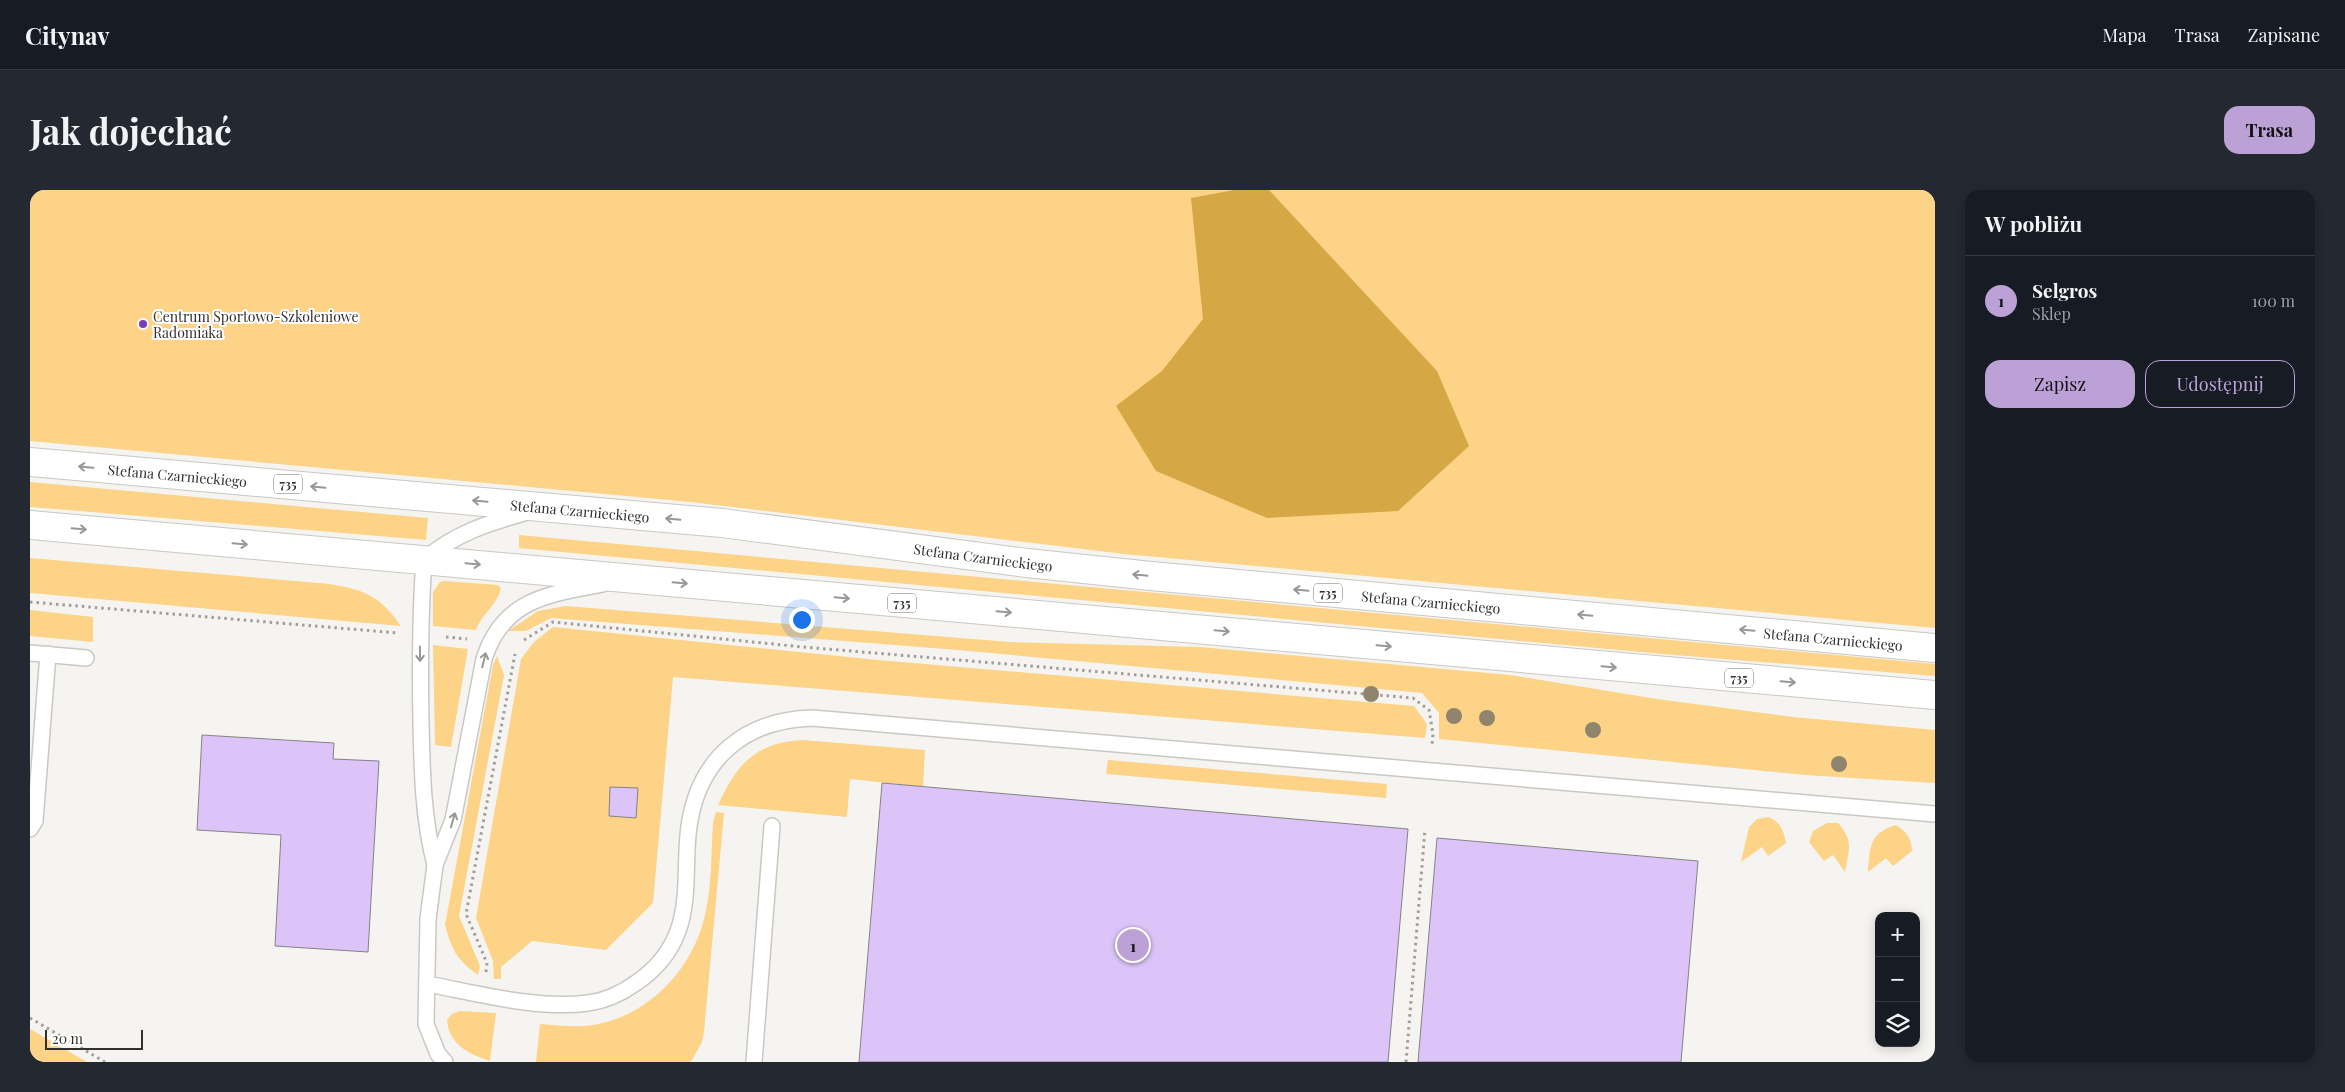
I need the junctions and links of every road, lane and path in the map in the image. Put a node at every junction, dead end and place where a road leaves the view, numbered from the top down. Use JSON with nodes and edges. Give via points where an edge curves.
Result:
{"nodes":[{"id":1,"x":30,"y":462,"type":"edge"},
{"id":2,"x":546,"y":507,"type":"junction"},
{"id":3,"x":30,"y":525,"type":"edge"},
{"id":4,"x":424,"y":560,"type":"junction"},
{"id":5,"x":632,"y":579,"type":"junction"},
{"id":6,"x":30,"y":602,"type":"edge"},
{"id":7,"x":404,"y":633,"type":"dead end"},
{"id":8,"x":442,"y":637,"type":"dead end"},
{"id":9,"x":472,"y":640,"type":"dead end"},
{"id":10,"x":1935,"y":648,"type":"edge"},
{"id":11,"x":30,"y":653,"type":"edge"},
{"id":12,"x":48,"y":654,"type":"junction"},
{"id":13,"x":86,"y":658,"type":"dead end"},
{"id":14,"x":1935,"y":696,"type":"edge"},
{"id":15,"x":1432,"y":752,"type":"dead end"},
{"id":16,"x":1935,"y":814,"type":"edge"},
{"id":17,"x":772,"y":826,"type":"dead end"},
{"id":18,"x":30,"y":829,"type":"edge"},
{"id":19,"x":1425,"y":829,"type":"dead end"},
{"id":20,"x":435,"y":865,"type":"junction"},
{"id":21,"x":427,"y":984,"type":"junction"},
{"id":22,"x":485,"y":995,"type":"junction"},
{"id":23,"x":30,"y":1018,"type":"edge"},
{"id":24,"x":105,"y":1062,"type":"edge"},
{"id":25,"x":445,"y":1062,"type":"edge"},
{"id":26,"x":754,"y":1062,"type":"edge"},
{"id":27,"x":1406,"y":1062,"type":"edge"}],
"edges":[{"from":2,"to":1,"type":"main road","name":"Stefana Czarnieckiego","number":"735","one_way":true},
{"from":2,"to":4,"type":"lane","via":[[472,529]]},
{"from":10,"to":2,"type":"main road","name":"Stefana Czarnieckiego","number":"735","one_way":true,"via":[[1151,576],[722,524]]},
{"from":3,"to":4,"type":"main road","number":"735","one_way":true},
{"from":4,"to":5,"type":"main road","number":"735","one_way":true},
{"from":4,"to":20,"type":"lane","one_way":true,"via":[[419,635],[422,750],[425,820]]},
{"from":5,"to":14,"type":"main road","number":"735","one_way":true},
{"from":20,"to":5,"type":"lane","one_way":true,"via":[[453,820],[489,641],[511,614],[542,597]]},
{"from":6,"to":7,"type":"path"},
{"from":8,"to":9,"type":"path"},
{"from":11,"to":12,"type":"lane"},
{"from":12,"to":13,"type":"lane"},
{"from":12,"to":18,"type":"lane","via":[[35,821]]},
{"from":15,"to":22,"type":"path","via":[[1429,710],[1413,698],[812,648],[553,622],[516,645],[466,914],[487,963]]},
{"from":16,"to":22,"type":"lane","via":[[812,718],[782,720],[765,725],[728,747],[699,787],[688,827],[685,886],[678,930],[653,970],[625,991],[589,1003],[538,1003]]},
{"from":17,"to":26,"type":"lane"},
{"from":19,"to":27,"type":"path"},
{"from":20,"to":21,"type":"lane","via":[[428,919]]},
{"from":21,"to":22,"type":"lane"},
{"from":21,"to":25,"type":"lane","via":[[426,1024],[438,1054]]},
{"from":23,"to":24,"type":"path"}]}
